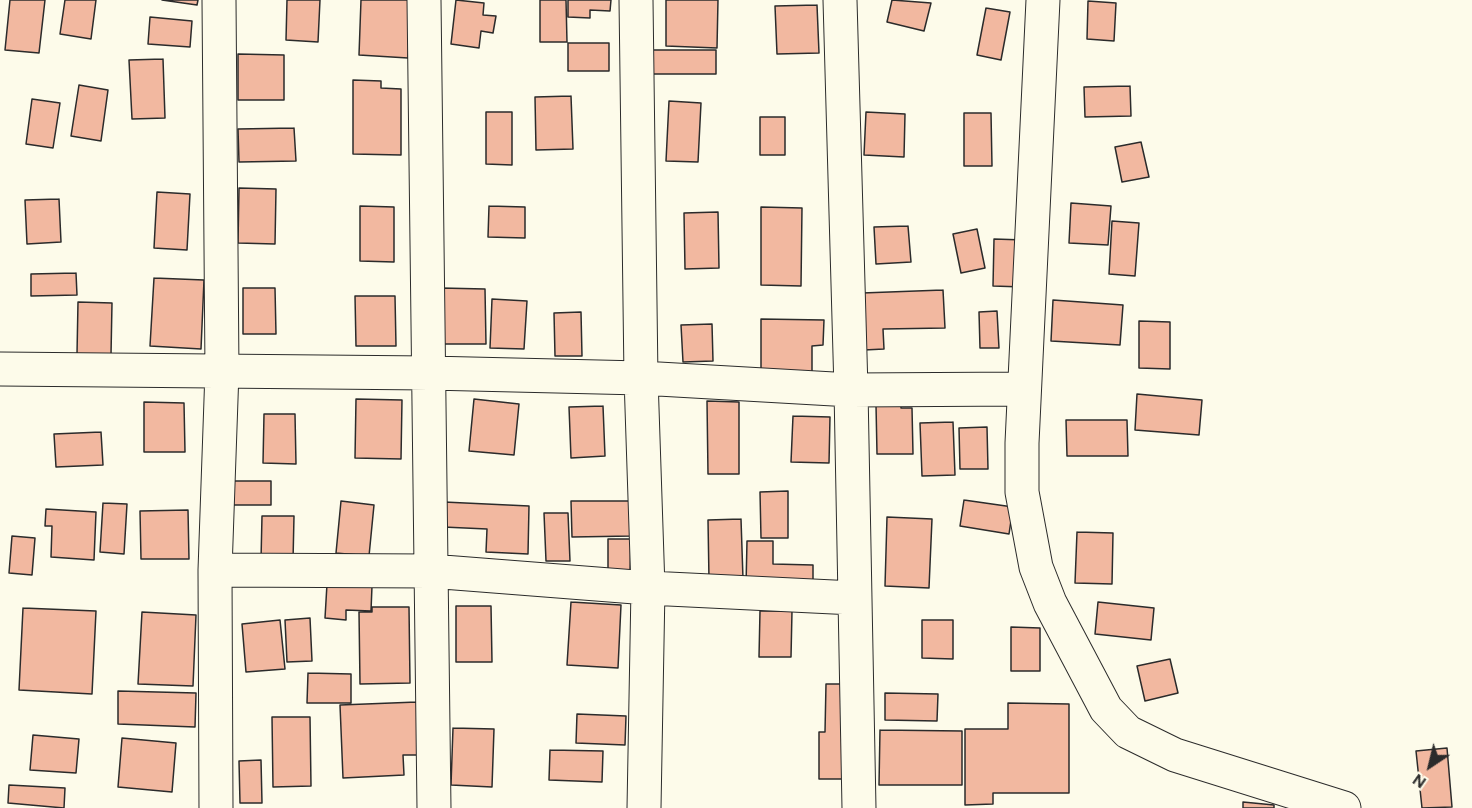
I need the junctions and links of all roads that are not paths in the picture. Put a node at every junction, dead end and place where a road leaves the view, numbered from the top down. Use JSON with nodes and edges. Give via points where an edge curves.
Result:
{"nodes":[{"id":1,"x":219,"y":0,"type":"edge"},
{"id":2,"x":424,"y":0,"type":"edge"},
{"id":3,"x":636,"y":0,"type":"edge"},
{"id":4,"x":840,"y":0,"type":"edge"},
{"id":5,"x":1043,"y":0,"type":"edge"},
{"id":6,"x":0,"y":369,"type":"edge"},
{"id":7,"x":222,"y":372,"type":"junction"},
{"id":8,"x":429,"y":373,"type":"junction"},
{"id":9,"x":641,"y":378,"type":"junction"},
{"id":10,"x":1024,"y":389,"type":"junction"},
{"id":11,"x":851,"y":390,"type":"junction"},
{"id":12,"x":216,"y":570,"type":"junction"},
{"id":13,"x":430,"y":571,"type":"junction"},
{"id":14,"x":648,"y":588,"type":"junction"},
{"id":15,"x":855,"y":598,"type":"junction"},
{"id":16,"x":216,"y":808,"type":"edge"},
{"id":17,"x":434,"y":808,"type":"edge"},
{"id":18,"x":644,"y":808,"type":"edge"},
{"id":19,"x":859,"y":808,"type":"edge"},
{"id":20,"x":1344,"y":808,"type":"edge"}],
"edges":[{"from":1,"to":7,"type":"street"},
{"from":2,"to":8,"type":"street"},
{"from":3,"to":9,"type":"street"},
{"from":4,"to":11,"type":"street"},
{"from":5,"to":10,"type":"street"},
{"from":6,"to":7,"type":"street"},
{"from":7,"to":8,"type":"street"},
{"from":7,"to":12,"type":"street"},
{"from":8,"to":9,"type":"street"},
{"from":8,"to":13,"type":"street"},
{"from":9,"to":11,"type":"street"},
{"from":9,"to":14,"type":"street"},
{"from":10,"to":11,"type":"street"},
{"from":10,"to":20,"type":"street","via":[[1022,492],[1036,567],[1050,603],[1106,709],[1128,732],[1175,755]]},
{"from":11,"to":15,"type":"street"},
{"from":12,"to":13,"type":"street"},
{"from":12,"to":16,"type":"street"},
{"from":13,"to":14,"type":"street"},
{"from":13,"to":17,"type":"street"},
{"from":14,"to":15,"type":"street"},
{"from":14,"to":18,"type":"street"},
{"from":15,"to":19,"type":"street"}]}
